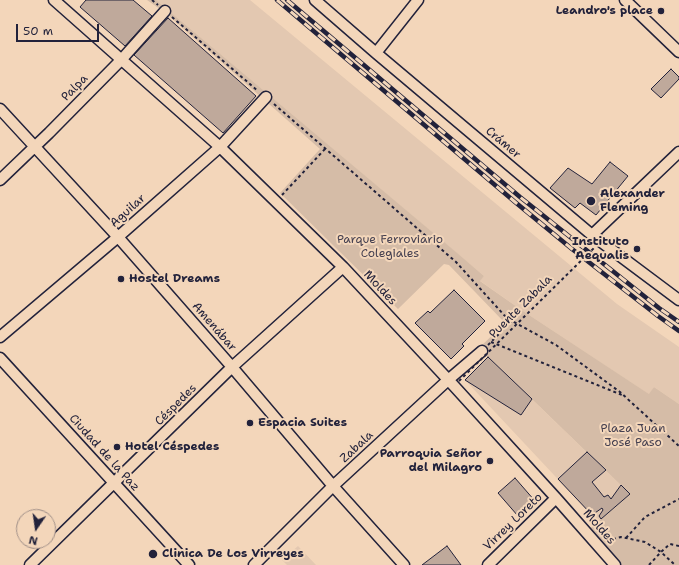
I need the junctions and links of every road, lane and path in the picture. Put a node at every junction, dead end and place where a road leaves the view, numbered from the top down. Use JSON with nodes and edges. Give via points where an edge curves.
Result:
{"nodes":[{"id":1,"x":54,"y":0,"type":"edge"},
{"id":2,"x":152,"y":0,"type":"edge"},
{"id":3,"x":315,"y":0,"type":"edge"},
{"id":4,"x":418,"y":0,"type":"edge"},
{"id":5,"x":625,"y":0,"type":"edge"},
{"id":6,"x":166,"y":11,"type":"junction"},
{"id":7,"x":679,"y":52,"type":"edge"},
{"id":8,"x":376,"y":53,"type":"junction"},
{"id":9,"x":122,"y":59,"type":"junction"},
{"id":10,"x":266,"y":97,"type":"junction"},
{"id":11,"x":0,"y":109,"type":"edge"},
{"id":12,"x":35,"y":146,"type":"junction"},
{"id":13,"x":220,"y":147,"type":"junction"},
{"id":14,"x":325,"y":149,"type":"junction"},
{"id":15,"x":679,"y":152,"type":"edge"},
{"id":16,"x":0,"y":180,"type":"edge"},
{"id":17,"x":276,"y":202,"type":"junction"},
{"id":18,"x":592,"y":234,"type":"junction"},
{"id":19,"x":118,"y":237,"type":"junction"},
{"id":20,"x":596,"y":246,"type":"dead end"},
{"id":21,"x":343,"y":267,"type":"junction"},
{"id":22,"x":679,"y":300,"type":"edge"},
{"id":23,"x":512,"y":321,"type":"junction"},
{"id":24,"x":0,"y":337,"type":"edge"},
{"id":25,"x":491,"y":342,"type":"junction"},
{"id":26,"x":482,"y":351,"type":"joint"},
{"id":27,"x":0,"y":358,"type":"edge"},
{"id":28,"x":232,"y":367,"type":"junction"},
{"id":29,"x":448,"y":380,"type":"junction"},
{"id":30,"x":459,"y":381,"type":"dead end"},
{"id":31,"x":623,"y":395,"type":"junction"},
{"id":32,"x":679,"y":446,"type":"edge"},
{"id":33,"x":114,"y":483,"type":"junction"},
{"id":34,"x":333,"y":486,"type":"junction"},
{"id":35,"x":556,"y":498,"type":"junction"},
{"id":36,"x":679,"y":499,"type":"edge"},
{"id":37,"x":626,"y":538,"type":"junction"},
{"id":38,"x":679,"y":546,"type":"edge"},
{"id":39,"x":600,"y":548,"type":"junction"},
{"id":40,"x":660,"y":552,"type":"junction"},
{"id":41,"x":651,"y":564,"type":"edge"},
{"id":42,"x":30,"y":565,"type":"edge"},
{"id":43,"x":189,"y":565,"type":"edge"},
{"id":44,"x":254,"y":565,"type":"edge"},
{"id":45,"x":404,"y":565,"type":"edge"},
{"id":46,"x":488,"y":565,"type":"edge"},
{"id":47,"x":615,"y":565,"type":"edge"},
{"id":48,"x":675,"y":565,"type":"edge"}],
"edges":[{"from":1,"to":9,"type":"street","name":"Moldes"},
{"from":2,"to":6,"type":"path"},
{"from":3,"to":8,"type":"street","name":"Crámer"},
{"from":4,"to":8,"type":"street"},
{"from":5,"to":7,"type":"street"},
{"from":6,"to":9,"type":"street","name":"Palpa"},
{"from":6,"to":10,"type":"path"},
{"from":8,"to":18,"type":"street","name":"Crámer"},
{"from":9,"to":12,"type":"street","name":"Palpa"},
{"from":9,"to":13,"type":"street","name":"Moldes"},
{"from":10,"to":13,"type":"street","name":"Aguilar"},
{"from":10,"to":14,"type":"path"},
{"from":11,"to":12,"type":"street","name":"Amenábar"},
{"from":12,"to":16,"type":"street","name":"Palpa"},
{"from":12,"to":19,"type":"street","name":"Amenábar"},
{"from":13,"to":17,"type":"street","name":"Moldes"},
{"from":13,"to":19,"type":"street","name":"Aguilar"},
{"from":14,"to":17,"type":"path"},
{"from":14,"to":23,"type":"path","via":[[456,262]]},
{"from":15,"to":18,"type":"street"},
{"from":17,"to":21,"type":"street","name":"Moldes"},
{"from":18,"to":22,"type":"street","name":"Crámer"},
{"from":19,"to":24,"type":"street","name":"Aguilar"},
{"from":19,"to":28,"type":"street","name":"Amenábar"},
{"from":20,"to":30,"type":"path","name":"Puente Zabala","bridge":true},
{"from":21,"to":28,"type":"street","name":"Céspedes"},
{"from":21,"to":29,"type":"street","name":"Moldes"},
{"from":23,"to":25,"type":"path"},
{"from":23,"to":31,"type":"path","via":[[556,345]]},
{"from":25,"to":26,"type":"path"},
{"from":25,"to":31,"type":"path"},
{"from":26,"to":29,"type":"street","name":"Zabala"},
{"from":27,"to":33,"type":"street","name":"Ciudad de la Paz"},
{"from":28,"to":33,"type":"street","name":"Céspedes"},
{"from":28,"to":34,"type":"street","name":"Amenábar"},
{"from":29,"to":34,"type":"street","name":"Zabala"},
{"from":29,"to":35,"type":"street","name":"Moldes"},
{"from":31,"to":32,"type":"path"},
{"from":33,"to":42,"type":"street","name":"Céspedes"},
{"from":33,"to":43,"type":"street","name":"Ciudad de la Paz"},
{"from":34,"to":44,"type":"street","name":"Zabala"},
{"from":34,"to":45,"type":"street","name":"Amenábar"},
{"from":35,"to":39,"type":"street","name":"Moldes"},
{"from":35,"to":46,"type":"street","name":"Virrey Loreto"},
{"from":36,"to":37,"type":"path","via":[[645,517]]},
{"from":37,"to":39,"type":"path","via":[[610,540]]},
{"from":37,"to":40,"type":"path","via":[[645,542]]},
{"from":38,"to":40,"type":"path","via":[[670,544]]},
{"from":39,"to":47,"type":"street","name":"Moldes"},
{"from":40,"to":41,"type":"path"},
{"from":40,"to":48,"type":"path"}]}
